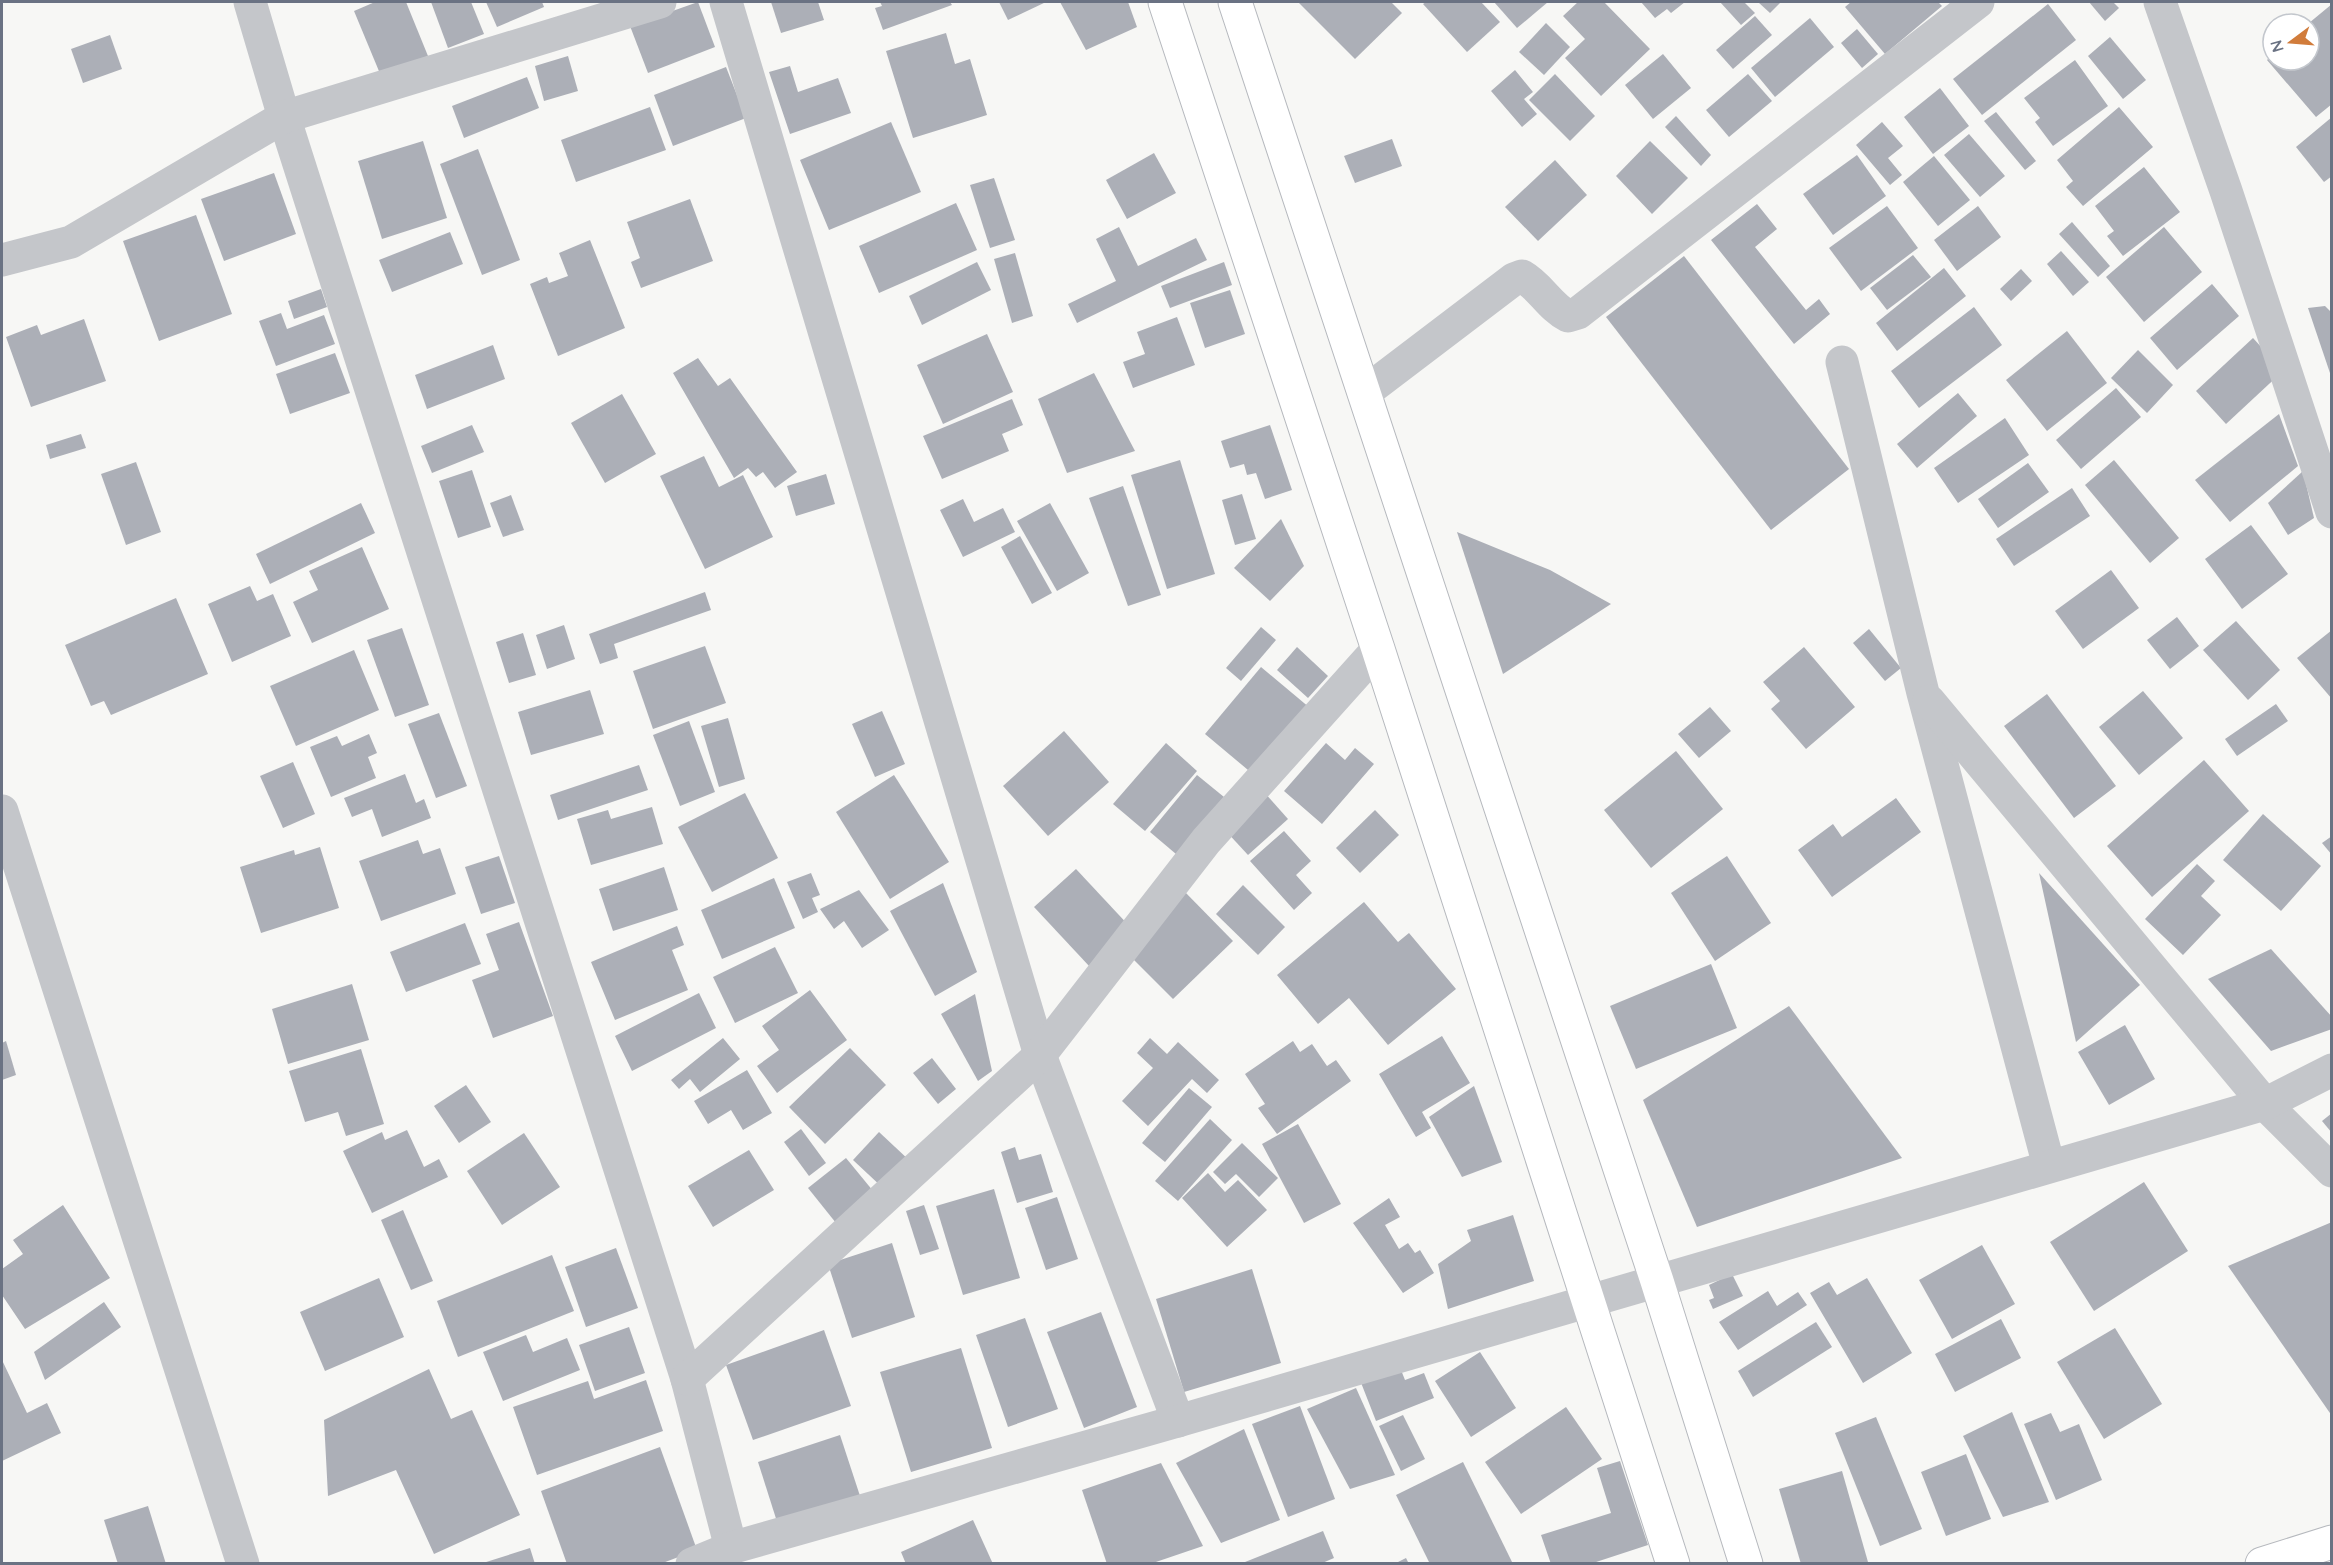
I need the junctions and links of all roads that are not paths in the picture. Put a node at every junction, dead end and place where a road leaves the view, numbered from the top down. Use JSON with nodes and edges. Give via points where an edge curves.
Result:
{"nodes":[{"id":1,"x":250,"y":2,"type":"edge"},
{"id":2,"x":660,"y":2,"type":"edge"},
{"id":3,"x":726,"y":2,"type":"edge"},
{"id":4,"x":1165,"y":2,"type":"edge"},
{"id":5,"x":1235,"y":2,"type":"edge"},
{"id":6,"x":1978,"y":2,"type":"edge"},
{"id":7,"x":2160,"y":2,"type":"edge"},
{"id":8,"x":284,"y":117,"type":"junction"},
{"id":9,"x":2,"y":260,"type":"edge"},
{"id":10,"x":1842,"y":362,"type":"dead end"},
{"id":11,"x":1364,"y":393,"type":"junction"},
{"id":12,"x":2331,"y":512,"type":"edge"},
{"id":13,"x":1378,"y":649,"type":"junction"},
{"id":14,"x":1923,"y":693,"type":"junction"},
{"id":15,"x":2,"y":811,"type":"edge"},
{"id":16,"x":1040,"y":1055,"type":"junction"},
{"id":17,"x":2331,"y":1070,"type":"edge"},
{"id":18,"x":2265,"y":1104,"type":"junction"},
{"id":19,"x":2049,"y":1166,"type":"junction"},
{"id":20,"x":2331,"y":1171,"type":"edge"},
{"id":21,"x":1657,"y":1281,"type":"junction"},
{"id":22,"x":1588,"y":1302,"type":"junction"},
{"id":23,"x":687,"y":1379,"type":"junction"},
{"id":24,"x":1178,"y":1421,"type":"junction"},
{"id":25,"x":2331,"y":1542,"type":"edge"},
{"id":26,"x":730,"y":1548,"type":"junction"},
{"id":27,"x":243,"y":1563,"type":"edge"},
{"id":28,"x":692,"y":1563,"type":"edge"},
{"id":29,"x":1673,"y":1563,"type":"edge"},
{"id":30,"x":1746,"y":1563,"type":"edge"},
{"id":31,"x":2262,"y":1563,"type":"edge"}],
"edges":[{"from":1,"to":8,"type":"street"},
{"from":2,"to":8,"type":"street"},
{"from":3,"to":16,"type":"street"},
{"from":4,"to":13,"type":"street"},
{"from":5,"to":11,"type":"street"},
{"from":6,"to":11,"type":"street","via":[[1578,313],[1561,313],[1522,276]]},
{"from":7,"to":12,"type":"street"},
{"from":8,"to":9,"type":"street","via":[[70,242]]},
{"from":8,"to":23,"type":"street"},
{"from":10,"to":14,"type":"street"},
{"from":11,"to":21,"type":"street"},
{"from":13,"to":16,"type":"street","via":[[1206,841]]},
{"from":13,"to":22,"type":"street"},
{"from":14,"to":18,"type":"street"},
{"from":14,"to":19,"type":"street"},
{"from":15,"to":27,"type":"street"},
{"from":16,"to":23,"type":"street"},
{"from":16,"to":24,"type":"street"},
{"from":17,"to":18,"type":"street"},
{"from":18,"to":19,"type":"street"},
{"from":18,"to":20,"type":"street"},
{"from":19,"to":21,"type":"street"},
{"from":21,"to":22,"type":"street"},
{"from":21,"to":30,"type":"street"},
{"from":22,"to":24,"type":"street"},
{"from":22,"to":29,"type":"street"},
{"from":23,"to":26,"type":"street"},
{"from":24,"to":26,"type":"street"},
{"from":25,"to":31,"type":"street"},
{"from":26,"to":28,"type":"street"}]}
